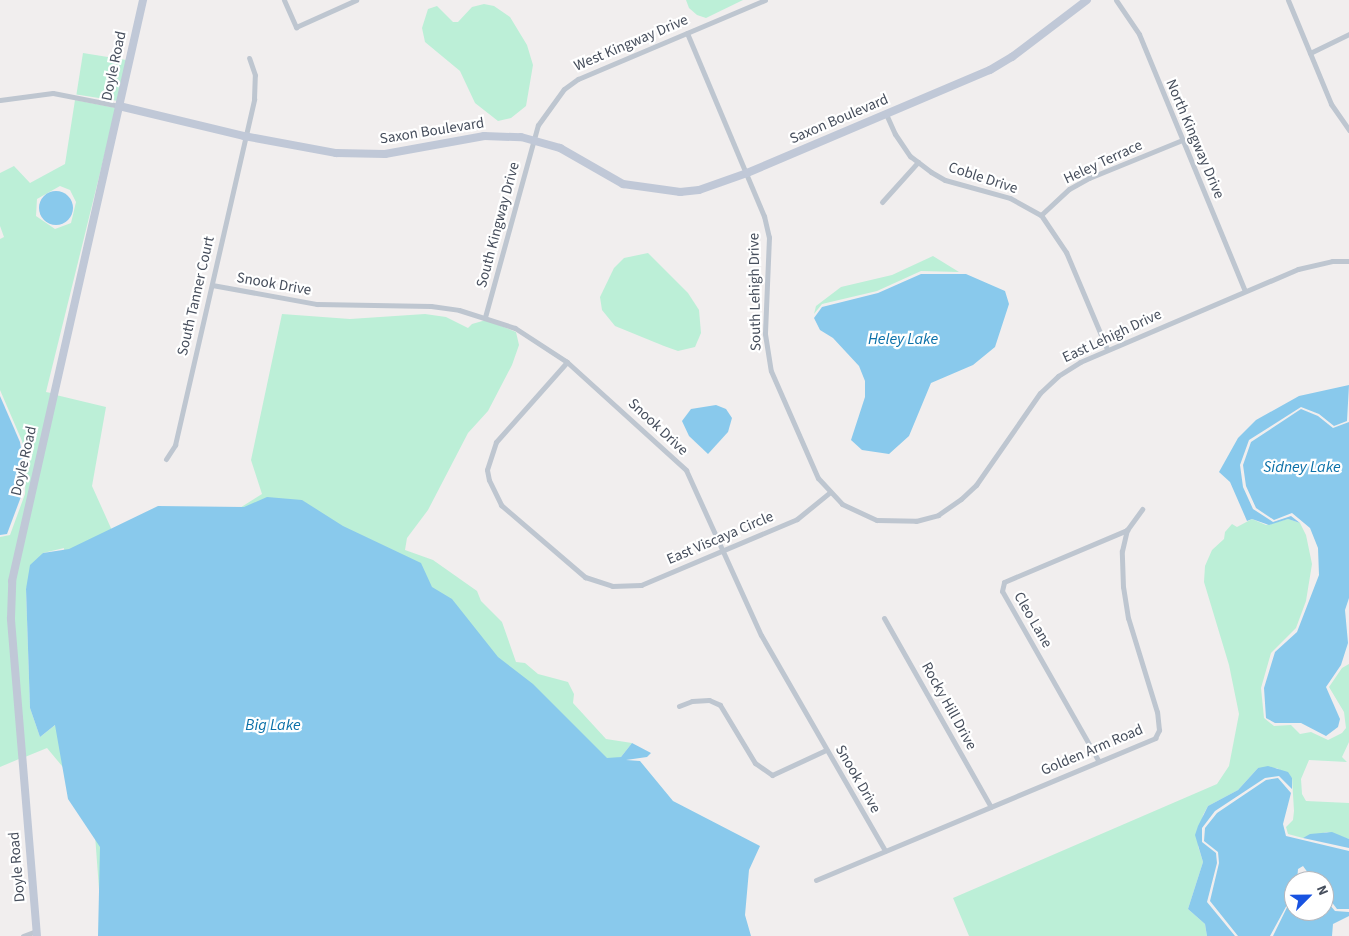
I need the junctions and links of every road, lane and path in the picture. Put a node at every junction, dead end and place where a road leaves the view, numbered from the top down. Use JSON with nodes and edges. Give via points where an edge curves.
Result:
{"nodes":[{"id":1,"x":143,"y":0,"type":"edge"},
{"id":2,"x":284,"y":0,"type":"edge"},
{"id":3,"x":356,"y":0,"type":"edge"},
{"id":4,"x":765,"y":0,"type":"edge"},
{"id":5,"x":1087,"y":0,"type":"edge"},
{"id":6,"x":1116,"y":0,"type":"edge"},
{"id":7,"x":1288,"y":0,"type":"edge"},
{"id":8,"x":687,"y":33,"type":"junction"},
{"id":9,"x":1349,"y":34,"type":"edge"},
{"id":10,"x":1310,"y":53,"type":"junction"},
{"id":11,"x":249,"y":58,"type":"dead end"},
{"id":12,"x":0,"y":100,"type":"edge"},
{"id":13,"x":119,"y":106,"type":"junction"},
{"id":14,"x":886,"y":114,"type":"junction"},
{"id":15,"x":1349,"y":130,"type":"edge"},
{"id":16,"x":244,"y":136,"type":"junction"},
{"id":17,"x":534,"y":140,"type":"junction"},
{"id":18,"x":1182,"y":140,"type":"junction"},
{"id":19,"x":918,"y":162,"type":"junction"},
{"id":20,"x":746,"y":173,"type":"junction"},
{"id":21,"x":882,"y":202,"type":"dead end"},
{"id":22,"x":1040,"y":215,"type":"junction"},
{"id":23,"x":1349,"y":262,"type":"edge"},
{"id":24,"x":212,"y":285,"type":"junction"},
{"id":25,"x":1245,"y":291,"type":"junction"},
{"id":26,"x":485,"y":317,"type":"junction"},
{"id":27,"x":1107,"y":349,"type":"junction"},
{"id":28,"x":567,"y":362,"type":"junction"},
{"id":29,"x":166,"y":458,"type":"dead end"},
{"id":30,"x":830,"y":493,"type":"junction"},
{"id":31,"x":1142,"y":509,"type":"dead end"},
{"id":32,"x":1127,"y":530,"type":"junction"},
{"id":33,"x":724,"y":550,"type":"junction"},
{"id":34,"x":884,"y":618,"type":"dead end"},
{"id":35,"x":679,"y":706,"type":"dead end"},
{"id":36,"x":826,"y":750,"type":"junction"},
{"id":37,"x":1098,"y":760,"type":"junction"},
{"id":38,"x":991,"y":807,"type":"junction"},
{"id":39,"x":884,"y":852,"type":"junction"},
{"id":40,"x":816,"y":880,"type":"dead end"},
{"id":41,"x":37,"y":934,"type":"edge"},
{"id":42,"x":23,"y":936,"type":"edge"}],
"edges":[{"from":1,"to":13,"type":"main road","name":"Doyle Road"},
{"from":2,"to":3,"type":"street","via":[[296,27]]},
{"from":4,"to":8,"type":"street","name":"West Kingway Drive"},
{"from":5,"to":14,"type":"main road","name":"Saxon Boulevard","via":[[992,69]]},
{"from":6,"to":18,"type":"street","name":"North Kingway Drive","via":[[1139,34]]},
{"from":7,"to":10,"type":"street"},
{"from":8,"to":17,"type":"street","name":"West Kingway Drive","via":[[578,79],[550,106],[538,125]]},
{"from":8,"to":20,"type":"street","name":"South Lehigh Drive"},
{"from":9,"to":10,"type":"street"},
{"from":10,"to":15,"type":"street","via":[[1331,104]]},
{"from":11,"to":16,"type":"street","name":"South Tanner Court","via":[[256,86]]},
{"from":12,"to":13,"type":"street","name":"Saxon Boulevard","via":[[53,93]]},
{"from":13,"to":16,"type":"main road","name":"Saxon Boulevard"},
{"from":13,"to":41,"type":"main road","name":"Doyle Road","via":[[12,581],[11,618]]},
{"from":14,"to":19,"type":"street","name":"Coble Drive","via":[[895,134]]},
{"from":14,"to":20,"type":"main road","name":"Saxon Boulevard"},
{"from":16,"to":17,"type":"main road","name":"Saxon Boulevard","via":[[356,155],[409,151],[484,136]]},
{"from":16,"to":24,"type":"street","name":"South Tanner Court"},
{"from":17,"to":20,"type":"main road","name":"Saxon Boulevard","via":[[560,148],[608,178],[641,189],[699,190]]},
{"from":17,"to":26,"type":"street","name":"South Kingway Drive"},
{"from":18,"to":22,"type":"street","name":"Heley Terrace","via":[[1089,178],[1069,189]]},
{"from":18,"to":25,"type":"street","name":"North Kingway Drive"},
{"from":19,"to":21,"type":"street"},
{"from":19,"to":22,"type":"street","name":"Coble Drive","via":[[945,180],[1010,198]]},
{"from":20,"to":30,"type":"street","name":"South Lehigh Drive","via":[[769,236],[766,353],[811,464]]},
{"from":22,"to":27,"type":"street","name":"Coble Drive","via":[[1066,252]]},
{"from":23,"to":25,"type":"street","name":"East Lehigh Drive","via":[[1314,263]]},
{"from":24,"to":26,"type":"street","name":"Snook Drive","via":[[317,304],[431,306]]},
{"from":24,"to":29,"type":"street","name":"South Tanner Court","via":[[175,445]]},
{"from":25,"to":27,"type":"street","name":"East Lehigh Drive"},
{"from":26,"to":28,"type":"street","name":"Snook Drive","via":[[515,328]]},
{"from":27,"to":30,"type":"street","name":"East Lehigh Drive","via":[[1058,376],[1024,415],[976,485],[938,515],[916,521],[877,520],[842,504]]},
{"from":28,"to":33,"type":"street","name":"Snook Drive","via":[[686,470]]},
{"from":28,"to":33,"type":"street","name":"East Viscaya Circle","via":[[496,442],[487,470],[493,492],[501,505],[584,577],[612,586],[641,585]]},
{"from":30,"to":33,"type":"street","name":"East Viscaya Circle","via":[[797,519]]},
{"from":31,"to":32,"type":"street","name":"Golden Arm Road"},
{"from":32,"to":37,"type":"street","name":"Golden Arm Road","via":[[1122,552],[1123,587],[1128,618],[1157,712],[1159,730],[1155,738]]},
{"from":32,"to":37,"type":"street","name":"Cleo Lane","via":[[1004,582],[1002,591]]},
{"from":33,"to":36,"type":"street","name":"Snook Drive","via":[[761,635]]},
{"from":34,"to":38,"type":"street","name":"Rocky Hill Drive"},
{"from":35,"to":36,"type":"street","via":[[692,700],[709,700],[720,705],[755,762],[772,775]]},
{"from":36,"to":39,"type":"street","name":"Snook Drive"},
{"from":37,"to":38,"type":"street","name":"Golden Arm Road"},
{"from":38,"to":39,"type":"street","name":"Golden Arm Road"},
{"from":39,"to":40,"type":"street","name":"Golden Arm Road"},
{"from":41,"to":42,"type":"street"}]}
